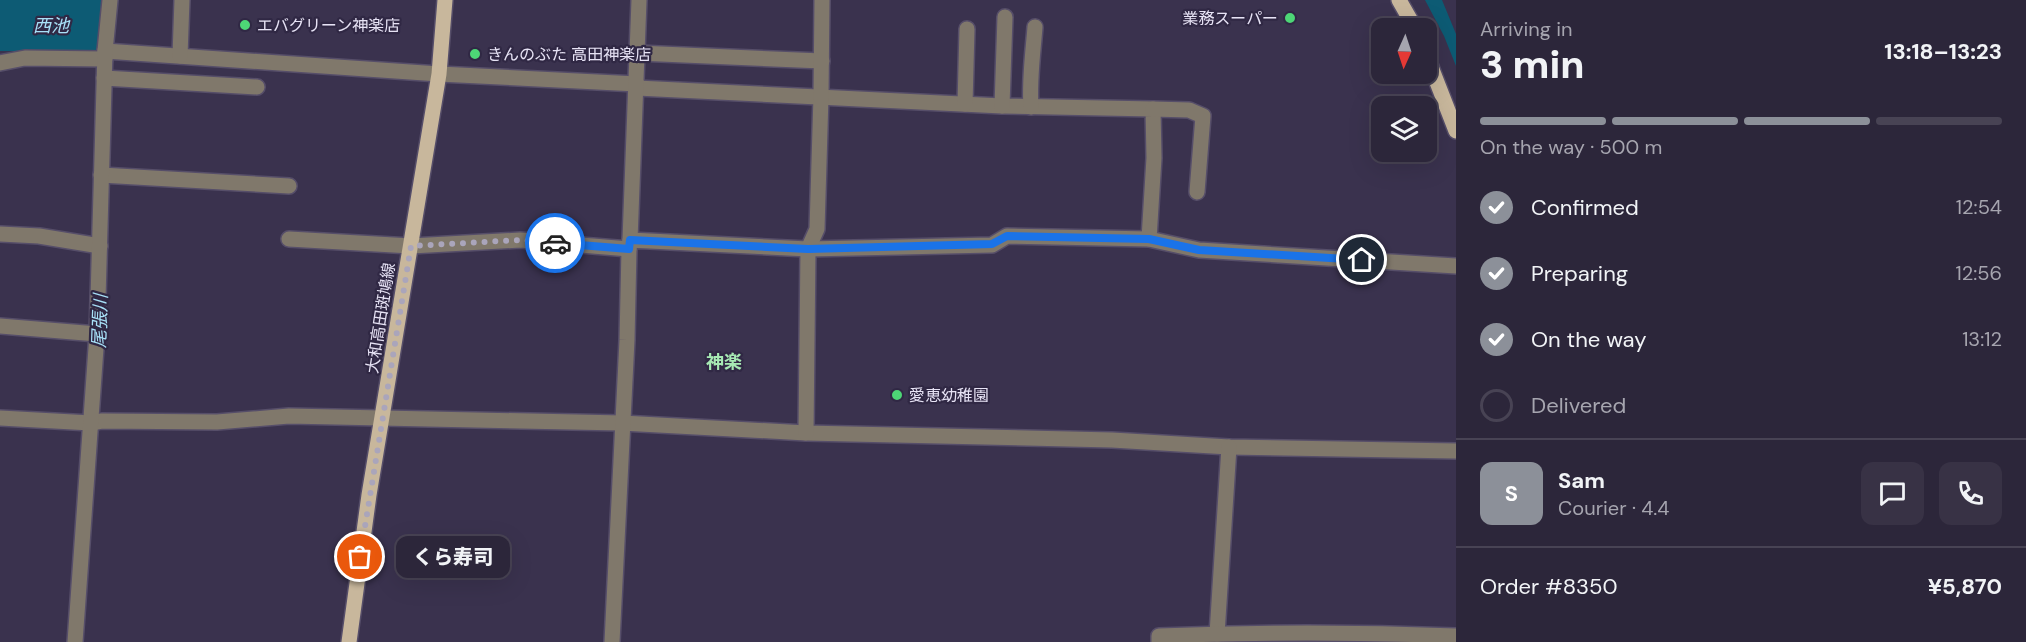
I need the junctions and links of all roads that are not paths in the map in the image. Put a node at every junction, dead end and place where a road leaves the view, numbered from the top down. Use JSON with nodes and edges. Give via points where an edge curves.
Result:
{"nodes":[{"id":1,"x":110,"y":0,"type":"edge"},
{"id":2,"x":182,"y":0,"type":"edge"},
{"id":3,"x":445,"y":0,"type":"edge"},
{"id":4,"x":639,"y":0,"type":"edge"},
{"id":5,"x":822,"y":0,"type":"edge"},
{"id":6,"x":1399,"y":0,"type":"edge"},
{"id":7,"x":1005,"y":17,"type":"dead end"},
{"id":8,"x":1409,"y":18,"type":"edge"},
{"id":9,"x":1035,"y":27,"type":"dead end"},
{"id":10,"x":967,"y":29,"type":"dead end"},
{"id":11,"x":108,"y":53,"type":"junction"},
{"id":12,"x":638,"y":53,"type":"junction"},
{"id":13,"x":180,"y":56,"type":"junction"},
{"id":14,"x":822,"y":61,"type":"junction"},
{"id":15,"x":0,"y":63,"type":"edge"},
{"id":16,"x":439,"y":74,"type":"junction"},
{"id":17,"x":108,"y":78,"type":"junction"},
{"id":18,"x":1437,"y":82,"type":"edge"},
{"id":19,"x":637,"y":86,"type":"junction"},
{"id":20,"x":257,"y":87,"type":"dead end"},
{"id":21,"x":821,"y":96,"type":"junction"},
{"id":22,"x":965,"y":104,"type":"junction"},
{"id":23,"x":1002,"y":106,"type":"junction"},
{"id":24,"x":1031,"y":106,"type":"junction"},
{"id":25,"x":1153,"y":109,"type":"junction"},
{"id":26,"x":1456,"y":131,"type":"edge"},
{"id":27,"x":104,"y":175,"type":"junction"},
{"id":28,"x":289,"y":186,"type":"dead end"},
{"id":29,"x":1197,"y":192,"type":"dead end"},
{"id":30,"x":0,"y":234,"type":"edge"},
{"id":31,"x":289,"y":239,"type":"dead end"},
{"id":32,"x":1149,"y":239,"type":"junction"},
{"id":33,"x":630,"y":244,"type":"junction"},
{"id":34,"x":100,"y":246,"type":"junction"},
{"id":35,"x":411,"y":246,"type":"junction"},
{"id":36,"x":808,"y":249,"type":"junction"},
{"id":37,"x":1456,"y":266,"type":"edge"},
{"id":38,"x":0,"y":326,"type":"edge"},
{"id":39,"x":97,"y":333,"type":"junction"},
{"id":40,"x":0,"y":418,"type":"edge"},
{"id":41,"x":382,"y":418,"type":"junction"},
{"id":42,"x":96,"y":422,"type":"junction"},
{"id":43,"x":622,"y":423,"type":"junction"},
{"id":44,"x":806,"y":433,"type":"junction"},
{"id":45,"x":1228,"y":447,"type":"junction"},
{"id":46,"x":1456,"y":451,"type":"edge"},
{"id":47,"x":1217,"y":634,"type":"junction"},
{"id":48,"x":1456,"y":636,"type":"edge"},
{"id":49,"x":1339,"y":638,"type":"edge"},
{"id":50,"x":75,"y":642,"type":"edge"},
{"id":51,"x":349,"y":642,"type":"edge"},
{"id":52,"x":612,"y":642,"type":"edge"},
{"id":53,"x":1159,"y":642,"type":"edge"}],
"edges":[{"from":1,"to":11,"type":"street"},
{"from":2,"to":13,"type":"street"},
{"from":3,"to":16,"type":"main road","name":"大和高田斑鳩線"},
{"from":4,"to":12,"type":"street"},
{"from":5,"to":14,"type":"street"},
{"from":6,"to":8,"type":"main road"},
{"from":7,"to":23,"type":"street"},
{"from":9,"to":24,"type":"street","via":[[1029,85]]},
{"from":10,"to":22,"type":"street"},
{"from":11,"to":13,"type":"street"},
{"from":11,"to":15,"type":"street"},
{"from":11,"to":17,"type":"street"},
{"from":12,"to":14,"type":"street"},
{"from":12,"to":19,"type":"street"},
{"from":13,"to":16,"type":"street"},
{"from":14,"to":21,"type":"street"},
{"from":16,"to":19,"type":"street"},
{"from":16,"to":35,"type":"main road","name":"大和高田斑鳩線"},
{"from":17,"to":20,"type":"street"},
{"from":17,"to":27,"type":"street"},
{"from":18,"to":26,"type":"main road"},
{"from":19,"to":21,"type":"street"},
{"from":19,"to":33,"type":"street"},
{"from":21,"to":22,"type":"street"},
{"from":21,"to":36,"type":"street","via":[[817,229]]},
{"from":22,"to":23,"type":"street"},
{"from":23,"to":24,"type":"street"},
{"from":24,"to":25,"type":"street"},
{"from":25,"to":29,"type":"street","via":[[1190,110],[1203,116]]},
{"from":25,"to":32,"type":"street"},
{"from":27,"to":28,"type":"street"},
{"from":27,"to":34,"type":"street"},
{"from":30,"to":34,"type":"street"},
{"from":31,"to":35,"type":"street"},
{"from":32,"to":36,"type":"street","via":[[1007,236],[992,244]]},
{"from":32,"to":37,"type":"street","via":[[1199,250]]},
{"from":33,"to":35,"type":"street","via":[[520,240]]},
{"from":33,"to":36,"type":"street"},
{"from":33,"to":43,"type":"street"},
{"from":34,"to":39,"type":"street"},
{"from":35,"to":41,"type":"main road","name":"大和高田斑鳩線"},
{"from":36,"to":44,"type":"street"},
{"from":38,"to":39,"type":"street"},
{"from":39,"to":42,"type":"street"},
{"from":40,"to":42,"type":"street"},
{"from":41,"to":42,"type":"street","via":[[289,416],[217,422]]},
{"from":41,"to":43,"type":"street"},
{"from":41,"to":51,"type":"main road","name":"大和高田斑鳩線"},
{"from":42,"to":50,"type":"street"},
{"from":43,"to":44,"type":"street"},
{"from":43,"to":52,"type":"street"},
{"from":44,"to":45,"type":"street","via":[[1112,440]]},
{"from":45,"to":46,"type":"street"},
{"from":45,"to":47,"type":"street"},
{"from":47,"to":49,"type":"street"},
{"from":47,"to":53,"type":"street","via":[[1159,636]]},
{"from":48,"to":49,"type":"street"}]}
